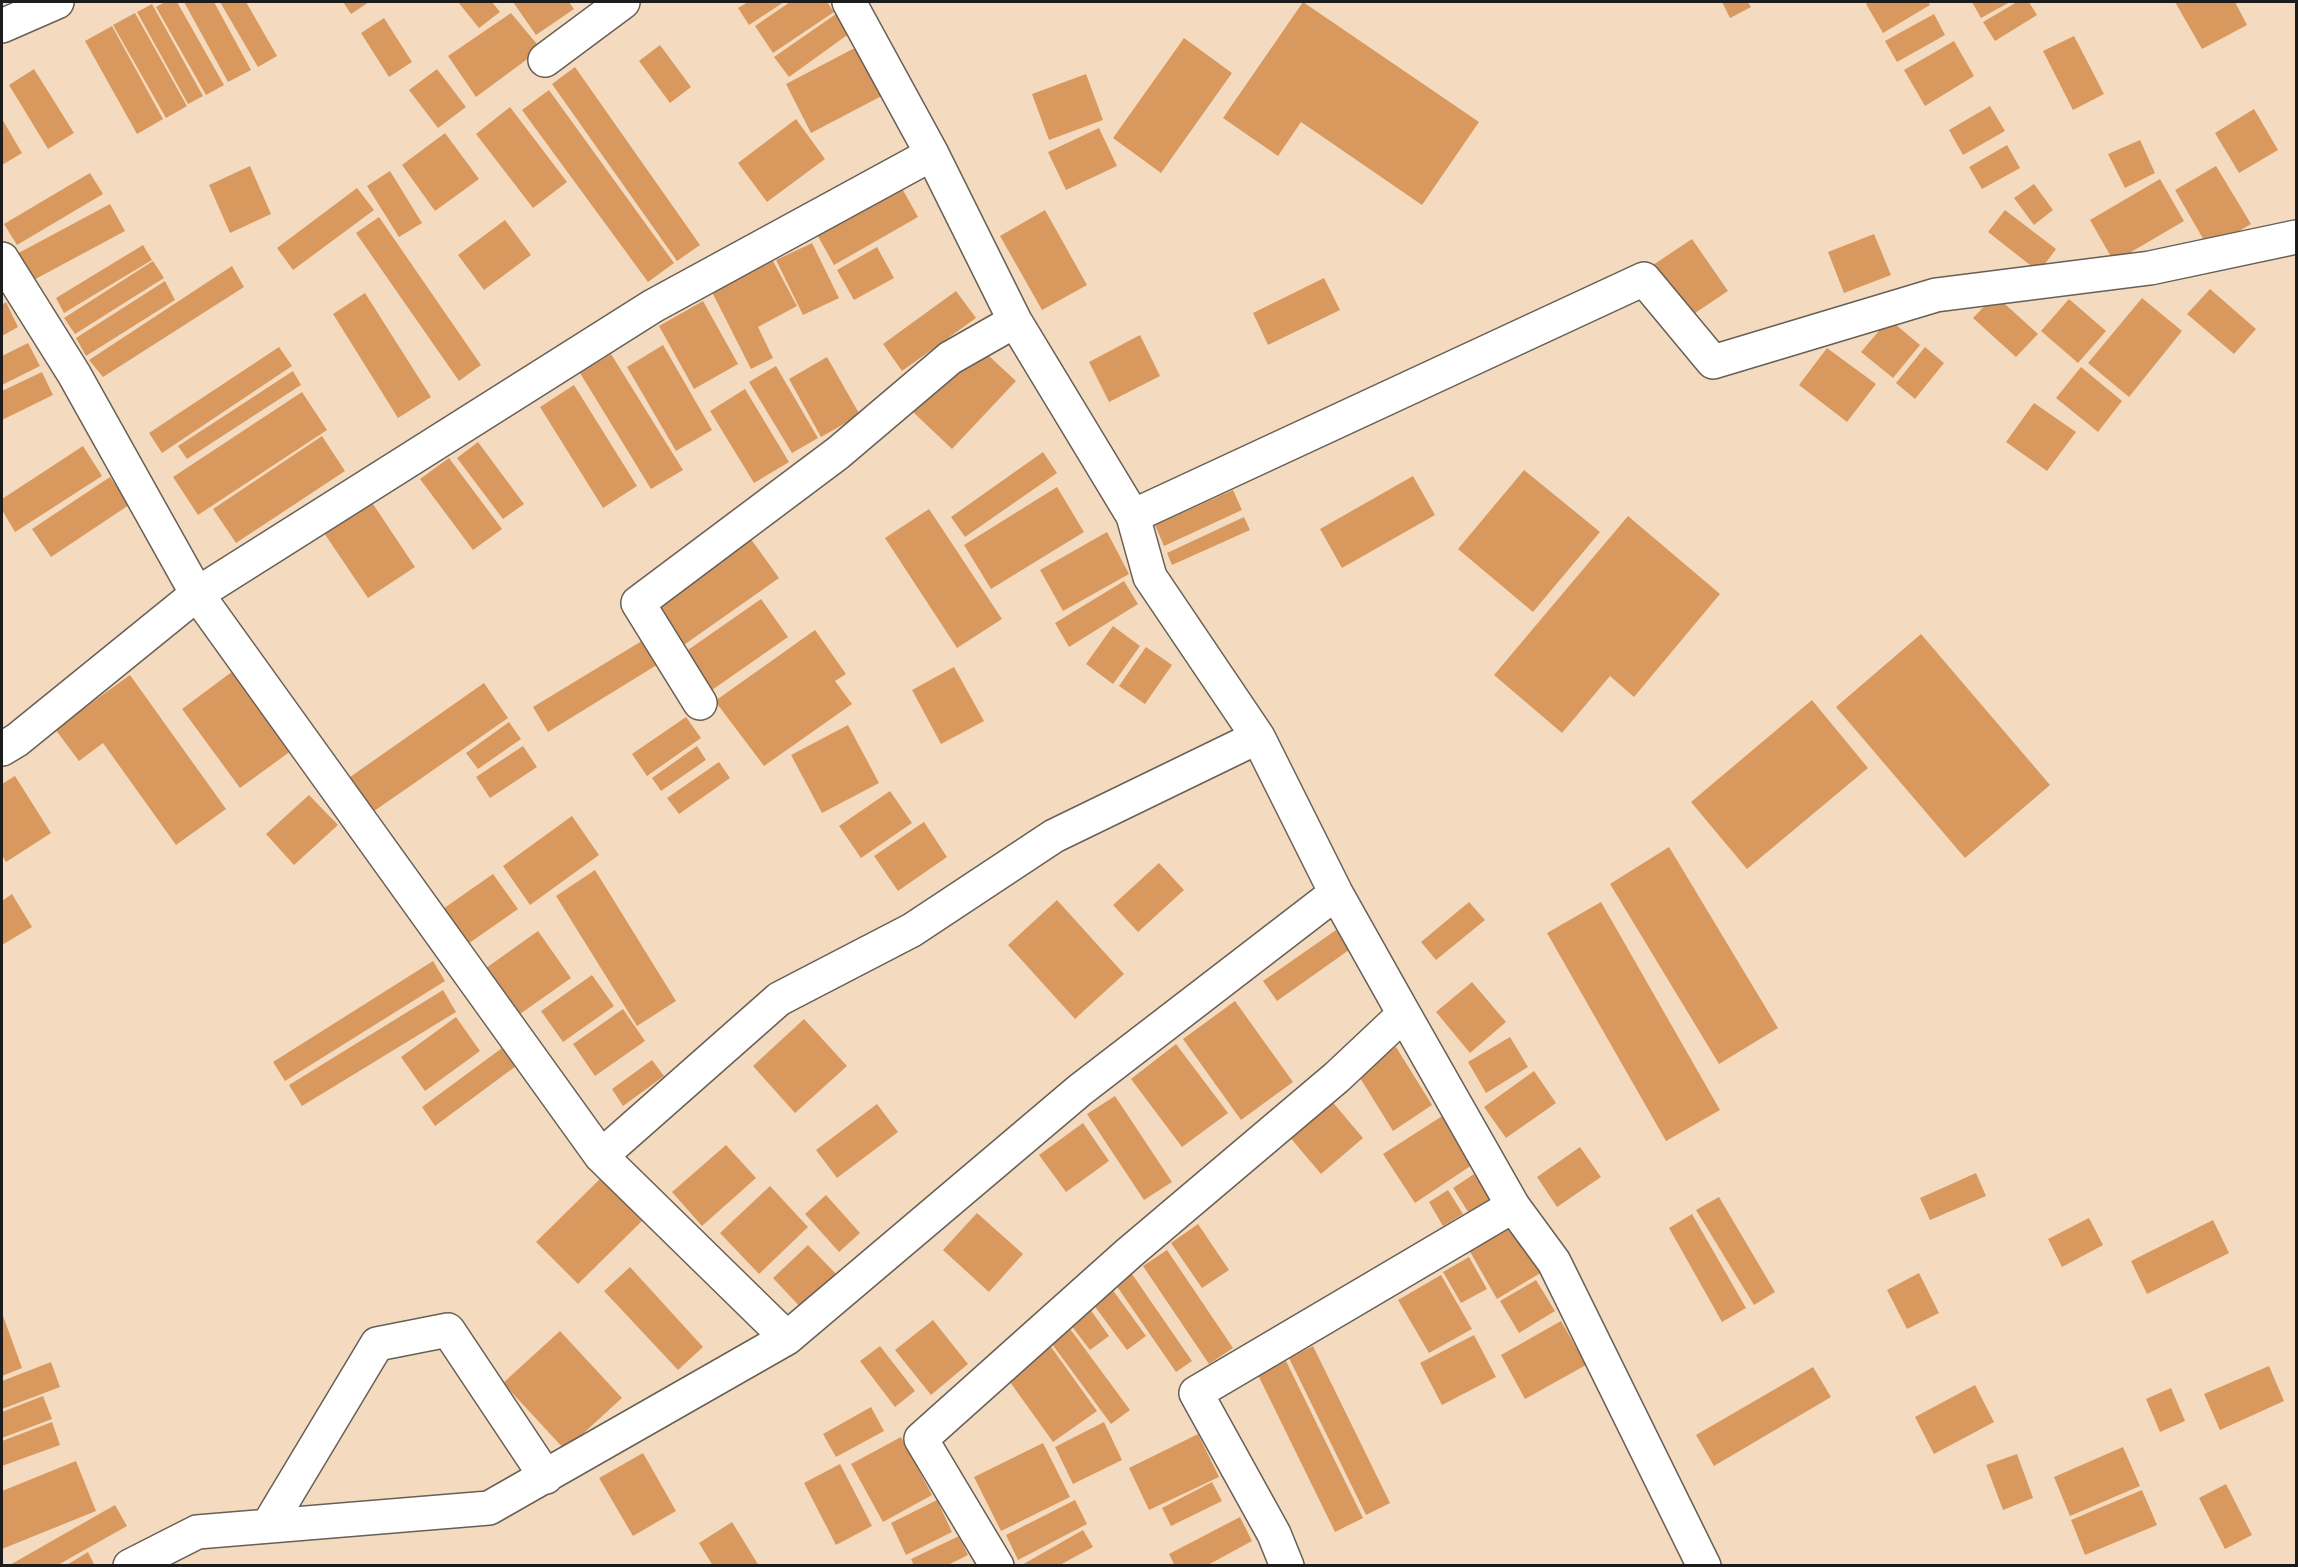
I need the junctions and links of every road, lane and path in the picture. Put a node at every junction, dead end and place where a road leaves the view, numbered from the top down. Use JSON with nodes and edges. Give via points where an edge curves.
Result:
{"nodes":[{"id":1,"x":57,"y":2,"type":"edge"},
{"id":2,"x":623,"y":2,"type":"edge"},
{"id":3,"x":849,"y":2,"type":"edge"},
{"id":4,"x":2,"y":26,"type":"edge"},
{"id":5,"x":545,"y":60,"type":"dead end"},
{"id":6,"x":932,"y":154,"type":"junction"},
{"id":7,"x":2296,"y":237,"type":"edge"},
{"id":8,"x":2,"y":259,"type":"edge"},
{"id":9,"x":1015,"y":321,"type":"junction"},
{"id":10,"x":1133,"y":516,"type":"junction"},
{"id":11,"x":197,"y":594,"type":"junction"},
{"id":12,"x":700,"y":703,"type":"dead end"},
{"id":13,"x":1258,"y":737,"type":"junction"},
{"id":14,"x":2,"y":749,"type":"edge"},
{"id":15,"x":1336,"y":893,"type":"junction"},
{"id":16,"x":1404,"y":1014,"type":"junction"},
{"id":17,"x":601,"y":1156,"type":"junction"},
{"id":18,"x":1513,"y":1206,"type":"junction"},
{"id":19,"x":787,"y":1338,"type":"junction"},
{"id":20,"x":546,"y":1477,"type":"junction"},
{"id":21,"x":268,"y":1524,"type":"junction"},
{"id":22,"x":1691,"y":1562,"type":"edge"},
{"id":23,"x":130,"y":1566,"type":"edge"},
{"id":24,"x":997,"y":1566,"type":"edge"},
{"id":25,"x":1287,"y":1566,"type":"edge"}],
"edges":[{"from":1,"to":4,"type":"street"},
{"from":2,"to":5,"type":"street"},
{"from":3,"to":6,"type":"street"},
{"from":6,"to":9,"type":"street"},
{"from":6,"to":11,"type":"street","via":[[653,306]]},
{"from":7,"to":10,"type":"street","via":[[2150,268],[1936,295],[1713,362],[1644,279]]},
{"from":8,"to":11,"type":"street","via":[[74,374]]},
{"from":9,"to":10,"type":"street"},
{"from":9,"to":12,"type":"street","via":[[950,358],[838,453],[638,603]]},
{"from":10,"to":13,"type":"street","via":[[1150,577]]},
{"from":11,"to":14,"type":"street"},
{"from":11,"to":17,"type":"street"},
{"from":13,"to":15,"type":"street"},
{"from":13,"to":17,"type":"street","via":[[1054,836],[912,930],[779,999]]},
{"from":15,"to":16,"type":"street"},
{"from":15,"to":19,"type":"street","via":[[1080,1090]]},
{"from":16,"to":18,"type":"street"},
{"from":16,"to":24,"type":"street","via":[[1337,1077],[1129,1253],[921,1439]]},
{"from":17,"to":19,"type":"street"},
{"from":18,"to":22,"type":"street","via":[[1554,1262]]},
{"from":18,"to":25,"type":"street","via":[[1196,1393],[1274,1534]]},
{"from":19,"to":20,"type":"street"},
{"from":20,"to":21,"type":"street","via":[[489,1508]]},
{"from":20,"to":21,"type":"street","via":[[448,1330],[377,1344]]},
{"from":21,"to":23,"type":"street","via":[[197,1532]]}]}
